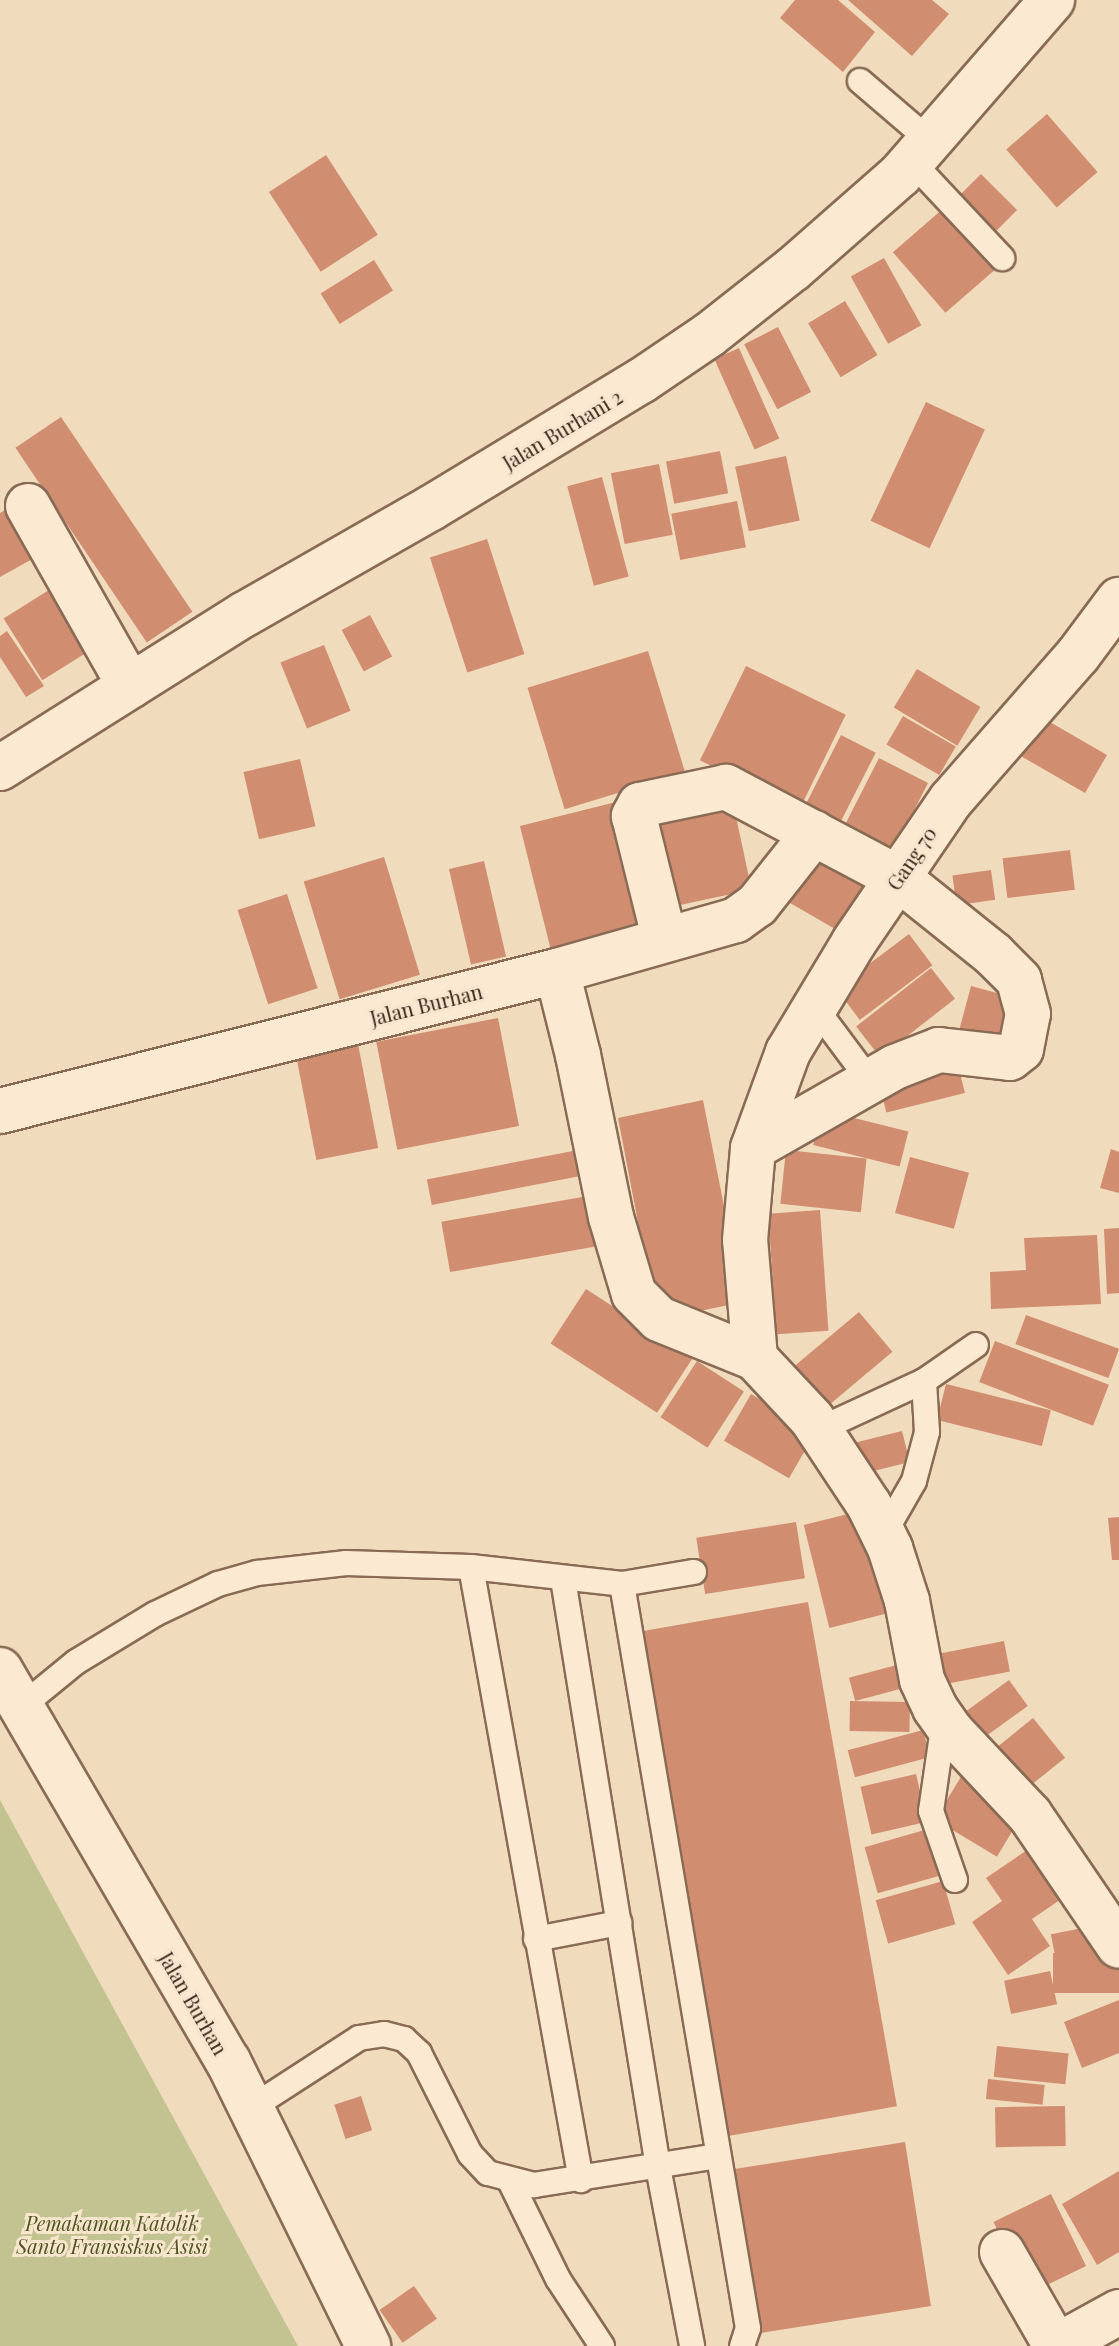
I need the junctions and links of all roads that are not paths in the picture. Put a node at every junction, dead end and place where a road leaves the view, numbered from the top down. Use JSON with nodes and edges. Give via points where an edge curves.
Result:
{"nodes":[{"id":1,"x":1052,"y":0,"type":"edge"},
{"id":2,"x":860,"y":81,"type":"dead end"},
{"id":3,"x":921,"y":152,"type":"junction"},
{"id":4,"x":1002,"y":258,"type":"dead end"},
{"id":5,"x":28,"y":506,"type":"dead end"},
{"id":6,"x":1119,"y":600,"type":"edge"},
{"id":7,"x":130,"y":686,"type":"junction"},
{"id":8,"x":0,"y":768,"type":"edge"},
{"id":9,"x":814,"y":833,"type":"junction"},
{"id":10,"x":898,"y":878,"type":"junction"},
{"id":11,"x":664,"y":937,"type":"junction"},
{"id":12,"x":557,"y":971,"type":"junction"},
{"id":13,"x":814,"y":1006,"type":"junction"},
{"id":14,"x":870,"y":1081,"type":"junction"},
{"id":15,"x":0,"y":1111,"type":"edge"},
{"id":16,"x":753,"y":1148,"type":"junction"},
{"id":17,"x":976,"y":1345,"type":"dead end"},
{"id":18,"x":755,"y":1358,"type":"junction"},
{"id":19,"x":924,"y":1381,"type":"junction"},
{"id":20,"x":818,"y":1430,"type":"junction"},
{"id":21,"x":883,"y":1535,"type":"junction"},
{"id":22,"x":471,"y":1567,"type":"junction"},
{"id":23,"x":694,"y":1572,"type":"dead end"},
{"id":24,"x":563,"y":1579,"type":"junction"},
{"id":25,"x":622,"y":1584,"type":"junction"},
{"id":26,"x":11,"y":1688,"type":"edge"},
{"id":27,"x":944,"y":1721,"type":"junction"},
{"id":28,"x":955,"y":1880,"type":"dead end"},
{"id":29,"x":619,"y":1923,"type":"junction"},
{"id":30,"x":536,"y":1939,"type":"junction"},
{"id":31,"x":1119,"y":1946,"type":"edge"},
{"id":32,"x":251,"y":2108,"type":"junction"},
{"id":33,"x":718,"y":2156,"type":"junction"},
{"id":34,"x":658,"y":2167,"type":"junction"},
{"id":35,"x":581,"y":2180,"type":"junction"},
{"id":36,"x":510,"y":2181,"type":"junction"},
{"id":37,"x":1002,"y":2252,"type":"dead end"},
{"id":38,"x":1119,"y":2312,"type":"edge"},
{"id":39,"x":368,"y":2346,"type":"edge"},
{"id":40,"x":602,"y":2346,"type":"edge"},
{"id":41,"x":692,"y":2346,"type":"edge"},
{"id":42,"x":742,"y":2346,"type":"edge"},
{"id":43,"x":1057,"y":2346,"type":"edge"}],
"edges":[{"from":1,"to":3,"type":"street","name":"Jalan Burhani 2"},
{"from":2,"to":3,"type":"lane"},
{"from":3,"to":4,"type":"lane"},
{"from":3,"to":7,"type":"street","name":"Jalan Burhani 2","via":[[793,269],[641,381]]},
{"from":5,"to":7,"type":"street"},
{"from":6,"to":10,"type":"street","name":"Gang 70","via":[[951,800]]},
{"from":7,"to":8,"type":"street","name":"Jalan Burhani 2"},
{"from":9,"to":10,"type":"street"},
{"from":9,"to":11,"type":"street","name":"Jalan Burhan","via":[[757,905],[736,920]]},
{"from":9,"to":11,"type":"street","via":[[726,787],[640,805],[635,828]]},
{"from":10,"to":13,"type":"street","name":"Gang 70"},
{"from":10,"to":14,"type":"street","via":[[1019,980],[1028,1014],[1021,1049],[1010,1058],[939,1050]]},
{"from":11,"to":12,"type":"street","name":"Jalan Burhan"},
{"from":12,"to":15,"type":"street","name":"Jalan Burhan"},
{"from":12,"to":18,"type":"street","via":[[611,1217],[634,1294],[659,1319]]},
{"from":13,"to":14,"type":"lane"},
{"from":13,"to":16,"type":"street","name":"Gang 70","via":[[788,1052]]},
{"from":14,"to":16,"type":"street"},
{"from":16,"to":18,"type":"street","name":"Gang 70","via":[[745,1240]]},
{"from":17,"to":19,"type":"lane"},
{"from":18,"to":20,"type":"street"},
{"from":19,"to":20,"type":"lane"},
{"from":19,"to":21,"type":"lane","via":[[927,1432],[914,1481]]},
{"from":20,"to":21,"type":"street"},
{"from":21,"to":27,"type":"street","via":[[907,1601],[922,1680]]},
{"from":22,"to":24,"type":"lane"},
{"from":22,"to":26,"type":"lane","via":[[306,1565],[218,1584],[76,1662]]},
{"from":22,"to":30,"type":"lane"},
{"from":23,"to":25,"type":"lane"},
{"from":24,"to":25,"type":"lane"},
{"from":24,"to":29,"type":"lane"},
{"from":25,"to":33,"type":"lane"},
{"from":26,"to":32,"type":"street","name":"Jalan Burhan"},
{"from":27,"to":28,"type":"lane","via":[[931,1811]]},
{"from":27,"to":31,"type":"street","via":[[1030,1815]]},
{"from":29,"to":30,"type":"lane"},
{"from":29,"to":34,"type":"lane"},
{"from":30,"to":35,"type":"lane"},
{"from":32,"to":36,"type":"lane","via":[[359,2038],[384,2034],[404,2039],[419,2053],[470,2154],[488,2173]]},
{"from":32,"to":39,"type":"street","name":"Jalan Burhan"},
{"from":33,"to":34,"type":"lane"},
{"from":33,"to":42,"type":"lane","via":[[748,2328]]},
{"from":34,"to":35,"type":"lane"},
{"from":34,"to":41,"type":"lane"},
{"from":35,"to":36,"type":"lane","via":[[534,2185]]},
{"from":36,"to":40,"type":"lane","via":[[558,2279]]},
{"from":37,"to":43,"type":"street"},
{"from":38,"to":43,"type":"street"}]}
